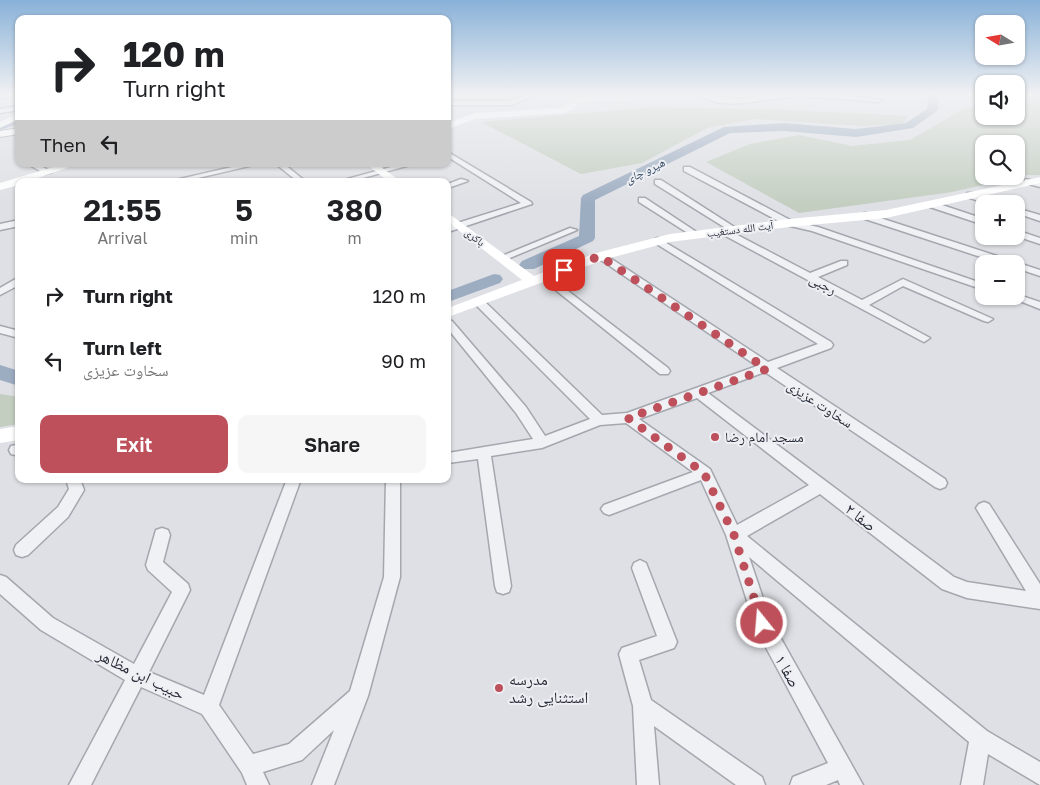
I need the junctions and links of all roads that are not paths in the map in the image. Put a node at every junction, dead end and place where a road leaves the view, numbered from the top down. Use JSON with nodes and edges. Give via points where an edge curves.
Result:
{"nodes":[{"id":1,"x":451,"y":156,"type":"edge"},
{"id":2,"x":36,"y":167,"type":"edge"},
{"id":3,"x":66,"y":167,"type":"edge"},
{"id":4,"x":238,"y":167,"type":"edge"},
{"id":5,"x":284,"y":167,"type":"edge"},
{"id":6,"x":375,"y":167,"type":"edge"},
{"id":7,"x":398,"y":167,"type":"edge"},
{"id":8,"x":687,"y":169,"type":"dead end"},
{"id":9,"x":216,"y":171,"type":"junction"},
{"id":10,"x":381,"y":171,"type":"junction"},
{"id":11,"x":46,"y":176,"type":"edge"},
{"id":12,"x":195,"y":178,"type":"edge"},
{"id":13,"x":223,"y":178,"type":"edge"},
{"id":14,"x":297,"y":178,"type":"edge"},
{"id":15,"x":355,"y":178,"type":"edge"},
{"id":16,"x":391,"y":178,"type":"edge"},
{"id":17,"x":1034,"y":180,"type":"edge"},
{"id":18,"x":464,"y":182,"type":"dead end"},
{"id":19,"x":658,"y":182,"type":"dead end"},
{"id":20,"x":15,"y":183,"type":"edge"},
{"id":21,"x":451,"y":185,"type":"edge"},
{"id":22,"x":1040,"y":185,"type":"edge"},
{"id":23,"x":0,"y":187,"type":"edge"},
{"id":24,"x":970,"y":194,"type":"junction"},
{"id":25,"x":975,"y":196,"type":"edge"},
{"id":26,"x":642,"y":200,"type":"dead end"},
{"id":27,"x":933,"y":205,"type":"junction"},
{"id":28,"x":1025,"y":213,"type":"edge"},
{"id":29,"x":865,"y":216,"type":"junction"},
{"id":30,"x":1040,"y":218,"type":"edge"},
{"id":31,"x":975,"y":219,"type":"edge"},
{"id":32,"x":789,"y":223,"type":"junction"},
{"id":33,"x":15,"y":224,"type":"edge"},
{"id":34,"x":0,"y":227,"type":"edge"},
{"id":35,"x":454,"y":227,"type":"edge"},
{"id":36,"x":573,"y":230,"type":"dead end"},
{"id":37,"x":729,"y":230,"type":"junction"},
{"id":38,"x":697,"y":235,"type":"junction"},
{"id":39,"x":1025,"y":236,"type":"edge"},
{"id":40,"x":658,"y":241,"type":"junction"},
{"id":41,"x":1040,"y":241,"type":"edge"},
{"id":42,"x":984,"y":255,"type":"edge"},
{"id":43,"x":600,"y":256,"type":"junction"},
{"id":44,"x":502,"y":258,"type":"junction"},
{"id":45,"x":819,"y":260,"type":"dead end"},
{"id":46,"x":844,"y":263,"type":"dead end"},
{"id":47,"x":1025,"y":268,"type":"edge"},
{"id":48,"x":830,"y":269,"type":"junction"},
{"id":49,"x":1040,"y":273,"type":"edge"},
{"id":50,"x":810,"y":277,"type":"junction"},
{"id":51,"x":540,"y":280,"type":"junction"},
{"id":52,"x":15,"y":283,"type":"edge"},
{"id":53,"x":975,"y":284,"type":"edge"},
{"id":54,"x":0,"y":292,"type":"edge"},
{"id":55,"x":1025,"y":301,"type":"edge"},
{"id":56,"x":479,"y":302,"type":"junction"},
{"id":57,"x":861,"y":305,"type":"junction"},
{"id":58,"x":1040,"y":306,"type":"edge"},
{"id":59,"x":451,"y":312,"type":"edge"},
{"id":60,"x":988,"y":319,"type":"dead end"},
{"id":61,"x":451,"y":327,"type":"edge"},
{"id":62,"x":0,"y":329,"type":"edge"},
{"id":63,"x":15,"y":335,"type":"edge"},
{"id":64,"x":924,"y":338,"type":"dead end"},
{"id":65,"x":767,"y":369,"type":"junction"},
{"id":66,"x":664,"y":371,"type":"dead end"},
{"id":67,"x":700,"y":393,"type":"junction"},
{"id":68,"x":628,"y":418,"type":"junction"},
{"id":69,"x":599,"y":420,"type":"junction"},
{"id":70,"x":0,"y":436,"type":"edge"},
{"id":71,"x":542,"y":442,"type":"junction"},
{"id":72,"x":15,"y":444,"type":"edge"},
{"id":73,"x":484,"y":453,"type":"junction"},
{"id":74,"x":451,"y":458,"type":"edge"},
{"id":75,"x":704,"y":473,"type":"junction"},
{"id":76,"x":74,"y":483,"type":"edge"},
{"id":77,"x":293,"y":483,"type":"edge"},
{"id":78,"x":393,"y":483,"type":"edge"},
{"id":79,"x":940,"y":483,"type":"dead end"},
{"id":80,"x":821,"y":486,"type":"junction"},
{"id":81,"x":984,"y":508,"type":"dead end"},
{"id":82,"x":609,"y":509,"type":"dead end"},
{"id":83,"x":162,"y":535,"type":"dead end"},
{"id":84,"x":734,"y":535,"type":"junction"},
{"id":85,"x":22,"y":550,"type":"dead end"},
{"id":86,"x":640,"y":568,"type":"dead end"},
{"id":87,"x":0,"y":583,"type":"edge"},
{"id":88,"x":503,"y":586,"type":"dead end"},
{"id":89,"x":1040,"y":600,"type":"edge"},
{"id":90,"x":137,"y":676,"type":"junction"},
{"id":91,"x":358,"y":696,"type":"junction"},
{"id":92,"x":643,"y":706,"type":"junction"},
{"id":93,"x":210,"y":707,"type":"junction"},
{"id":94,"x":980,"y":738,"type":"junction"},
{"id":95,"x":249,"y":766,"type":"junction"},
{"id":96,"x":1040,"y":774,"type":"edge"},
{"id":97,"x":847,"y":776,"type":"edge"},
{"id":98,"x":80,"y":785,"type":"edge"},
{"id":99,"x":258,"y":785,"type":"edge"},
{"id":100,"x":324,"y":785,"type":"edge"},
{"id":101,"x":648,"y":785,"type":"edge"},
{"id":102,"x":754,"y":785,"type":"edge"},
{"id":103,"x":801,"y":785,"type":"edge"},
{"id":104,"x":972,"y":785,"type":"edge"}],
"edges":[{"from":1,"to":35,"type":"street","via":[[528,204]]},
{"from":2,"to":11,"type":"street"},
{"from":3,"to":11,"type":"main road"},
{"from":4,"to":9,"type":"street"},
{"from":5,"to":14,"type":"street"},
{"from":6,"to":10,"type":"main road"},
{"from":7,"to":10,"type":"street"},
{"from":8,"to":32,"type":"street"},
{"from":9,"to":12,"type":"street"},
{"from":9,"to":13,"type":"street"},
{"from":10,"to":15,"type":"street"},
{"from":10,"to":16,"type":"main road"},
{"from":17,"to":22,"type":"street"},
{"from":17,"to":24,"type":"main road","name":"آیت الله دستغیب"},
{"from":18,"to":21,"type":"street"},
{"from":19,"to":37,"type":"street","name":"رجبی"},
{"from":20,"to":23,"type":"main road"},
{"from":24,"to":25,"type":"street"},
{"from":24,"to":27,"type":"main road","name":"آیت الله دستغیب"},
{"from":26,"to":38,"type":"street"},
{"from":27,"to":29,"type":"main road","name":"آیت الله دستغیب"},
{"from":27,"to":31,"type":"street"},
{"from":28,"to":30,"type":"street"},
{"from":29,"to":32,"type":"main road","name":"آیت الله دستغیب"},
{"from":29,"to":42,"type":"street"},
{"from":32,"to":37,"type":"main road","name":"آیت الله دستغیب"},
{"from":32,"to":53,"type":"street"},
{"from":33,"to":34,"type":"street"},
{"from":35,"to":44,"type":"main road","name":"باکری"},
{"from":36,"to":44,"type":"street"},
{"from":37,"to":38,"type":"main road","name":"آیت الله دستغیب"},
{"from":37,"to":50,"type":"street","name":"رجبی"},
{"from":38,"to":40,"type":"main road","name":"آیت الله دستغیب"},
{"from":39,"to":41,"type":"street"},
{"from":40,"to":43,"type":"main road","name":"آیت الله دستغیب"},
{"from":40,"to":65,"type":"street","via":[[827,345]]},
{"from":43,"to":51,"type":"main road","name":"آیت الله دستغیب"},
{"from":43,"to":65,"type":"street","name":"سخاوت عزیزی"},
{"from":44,"to":51,"type":"main road","name":"باکری"},
{"from":45,"to":48,"type":"street"},
{"from":46,"to":48,"type":"street"},
{"from":47,"to":49,"type":"street"},
{"from":48,"to":50,"type":"street"},
{"from":50,"to":57,"type":"street","name":"رجبی"},
{"from":51,"to":56,"type":"main road","name":"آیت الله دستغیب"},
{"from":51,"to":66,"type":"street"},
{"from":52,"to":54,"type":"street"},
{"from":55,"to":58,"type":"street"},
{"from":56,"to":59,"type":"main road","name":"آیت الله دستغیب"},
{"from":56,"to":69,"type":"street"},
{"from":57,"to":60,"type":"street","via":[[903,282]]},
{"from":57,"to":64,"type":"street","name":"رجبی"},
{"from":61,"to":71,"type":"street","via":[[521,410]]},
{"from":62,"to":63,"type":"street"},
{"from":65,"to":67,"type":"street"},
{"from":65,"to":79,"type":"street","name":"سخاوت عزیزی"},
{"from":67,"to":68,"type":"street"},
{"from":67,"to":80,"type":"street","name":"صفا ۲"},
{"from":68,"to":69,"type":"street"},
{"from":68,"to":75,"type":"street","name":"صفا ۱"},
{"from":69,"to":71,"type":"street"},
{"from":70,"to":72,"type":"main road"},
{"from":71,"to":73,"type":"street"},
{"from":73,"to":74,"type":"street"},
{"from":73,"to":88,"type":"street"},
{"from":75,"to":82,"type":"street"},
{"from":75,"to":84,"type":"street","name":"صفا ۱"},
{"from":76,"to":85,"type":"street","via":[[77,490],[63,512]]},
{"from":77,"to":93,"type":"street"},
{"from":78,"to":91,"type":"street","via":[[392,578]]},
{"from":80,"to":84,"type":"street"},
{"from":80,"to":89,"type":"street","name":"صفا ۲","via":[[957,588]]},
{"from":81,"to":89,"type":"street"},
{"from":83,"to":90,"type":"street","via":[[154,565],[182,590]]},
{"from":84,"to":94,"type":"street"},
{"from":84,"to":97,"type":"street","name":"صفا ۱","via":[[762,623]]},
{"from":86,"to":92,"type":"street","via":[[668,642],[628,654]]},
{"from":87,"to":90,"type":"street","name":"حبیب ابن مظاهر","via":[[47,624]]},
{"from":90,"to":93,"type":"street","name":"حبیب ابن مظاهر"},
{"from":90,"to":98,"type":"street"},
{"from":91,"to":95,"type":"street","via":[[294,752]]},
{"from":91,"to":100,"type":"street"},
{"from":92,"to":101,"type":"street"},
{"from":92,"to":102,"type":"street"},
{"from":93,"to":95,"type":"street"},
{"from":94,"to":96,"type":"street"},
{"from":94,"to":104,"type":"street"},
{"from":95,"to":99,"type":"street"},
{"from":97,"to":103,"type":"street"}]}
